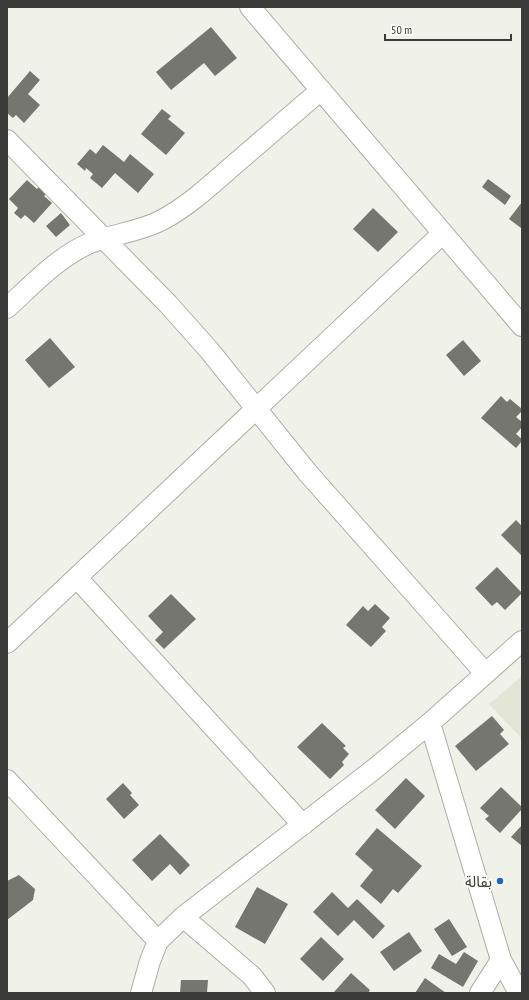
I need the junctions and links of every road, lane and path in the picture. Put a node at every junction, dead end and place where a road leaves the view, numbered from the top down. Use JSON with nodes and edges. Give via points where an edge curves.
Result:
{"nodes":[{"id":1,"x":250,"y":7,"type":"edge"},
{"id":2,"x":321,"y":90,"type":"junction"},
{"id":3,"x":7,"y":140,"type":"edge"},
{"id":4,"x":442,"y":234,"type":"junction"},
{"id":5,"x":104,"y":238,"type":"junction"},
{"id":6,"x":7,"y":308,"type":"edge"},
{"id":7,"x":522,"y":326,"type":"edge"},
{"id":8,"x":257,"y":410,"type":"junction"},
{"id":9,"x":77,"y":578,"type":"junction"},
{"id":10,"x":522,"y":641,"type":"edge"},
{"id":11,"x":7,"y":643,"type":"edge"},
{"id":12,"x":485,"y":672,"type":"junction"},
{"id":13,"x":430,"y":723,"type":"junction"},
{"id":14,"x":7,"y":780,"type":"edge"},
{"id":15,"x":303,"y":825,"type":"junction"},
{"id":16,"x":183,"y":917,"type":"junction"},
{"id":17,"x":158,"y":941,"type":"junction"},
{"id":18,"x":501,"y":960,"type":"junction"},
{"id":19,"x":141,"y":993,"type":"edge"},
{"id":20,"x":265,"y":993,"type":"edge"},
{"id":21,"x":480,"y":993,"type":"edge"},
{"id":22,"x":519,"y":993,"type":"edge"}],
"edges":[{"from":1,"to":2,"type":"street"},
{"from":2,"to":4,"type":"street"},
{"from":2,"to":5,"type":"street","via":[[185,205],[161,220],[135,231]]},
{"from":3,"to":5,"type":"street"},
{"from":4,"to":7,"type":"street"},
{"from":4,"to":8,"type":"street"},
{"from":5,"to":6,"type":"street","via":[[79,249],[59,262]]},
{"from":5,"to":8,"type":"street","via":[[209,350]]},
{"from":8,"to":9,"type":"street"},
{"from":8,"to":12,"type":"street","via":[[307,472]]},
{"from":9,"to":11,"type":"street"},
{"from":9,"to":15,"type":"street"},
{"from":10,"to":12,"type":"street"},
{"from":12,"to":13,"type":"street"},
{"from":13,"to":15,"type":"street"},
{"from":13,"to":18,"type":"street"},
{"from":14,"to":17,"type":"street"},
{"from":15,"to":16,"type":"street"},
{"from":16,"to":17,"type":"street"},
{"from":16,"to":20,"type":"street","via":[[252,976]]},
{"from":17,"to":19,"type":"street"},
{"from":18,"to":21,"type":"street"},
{"from":18,"to":22,"type":"street"}]}
